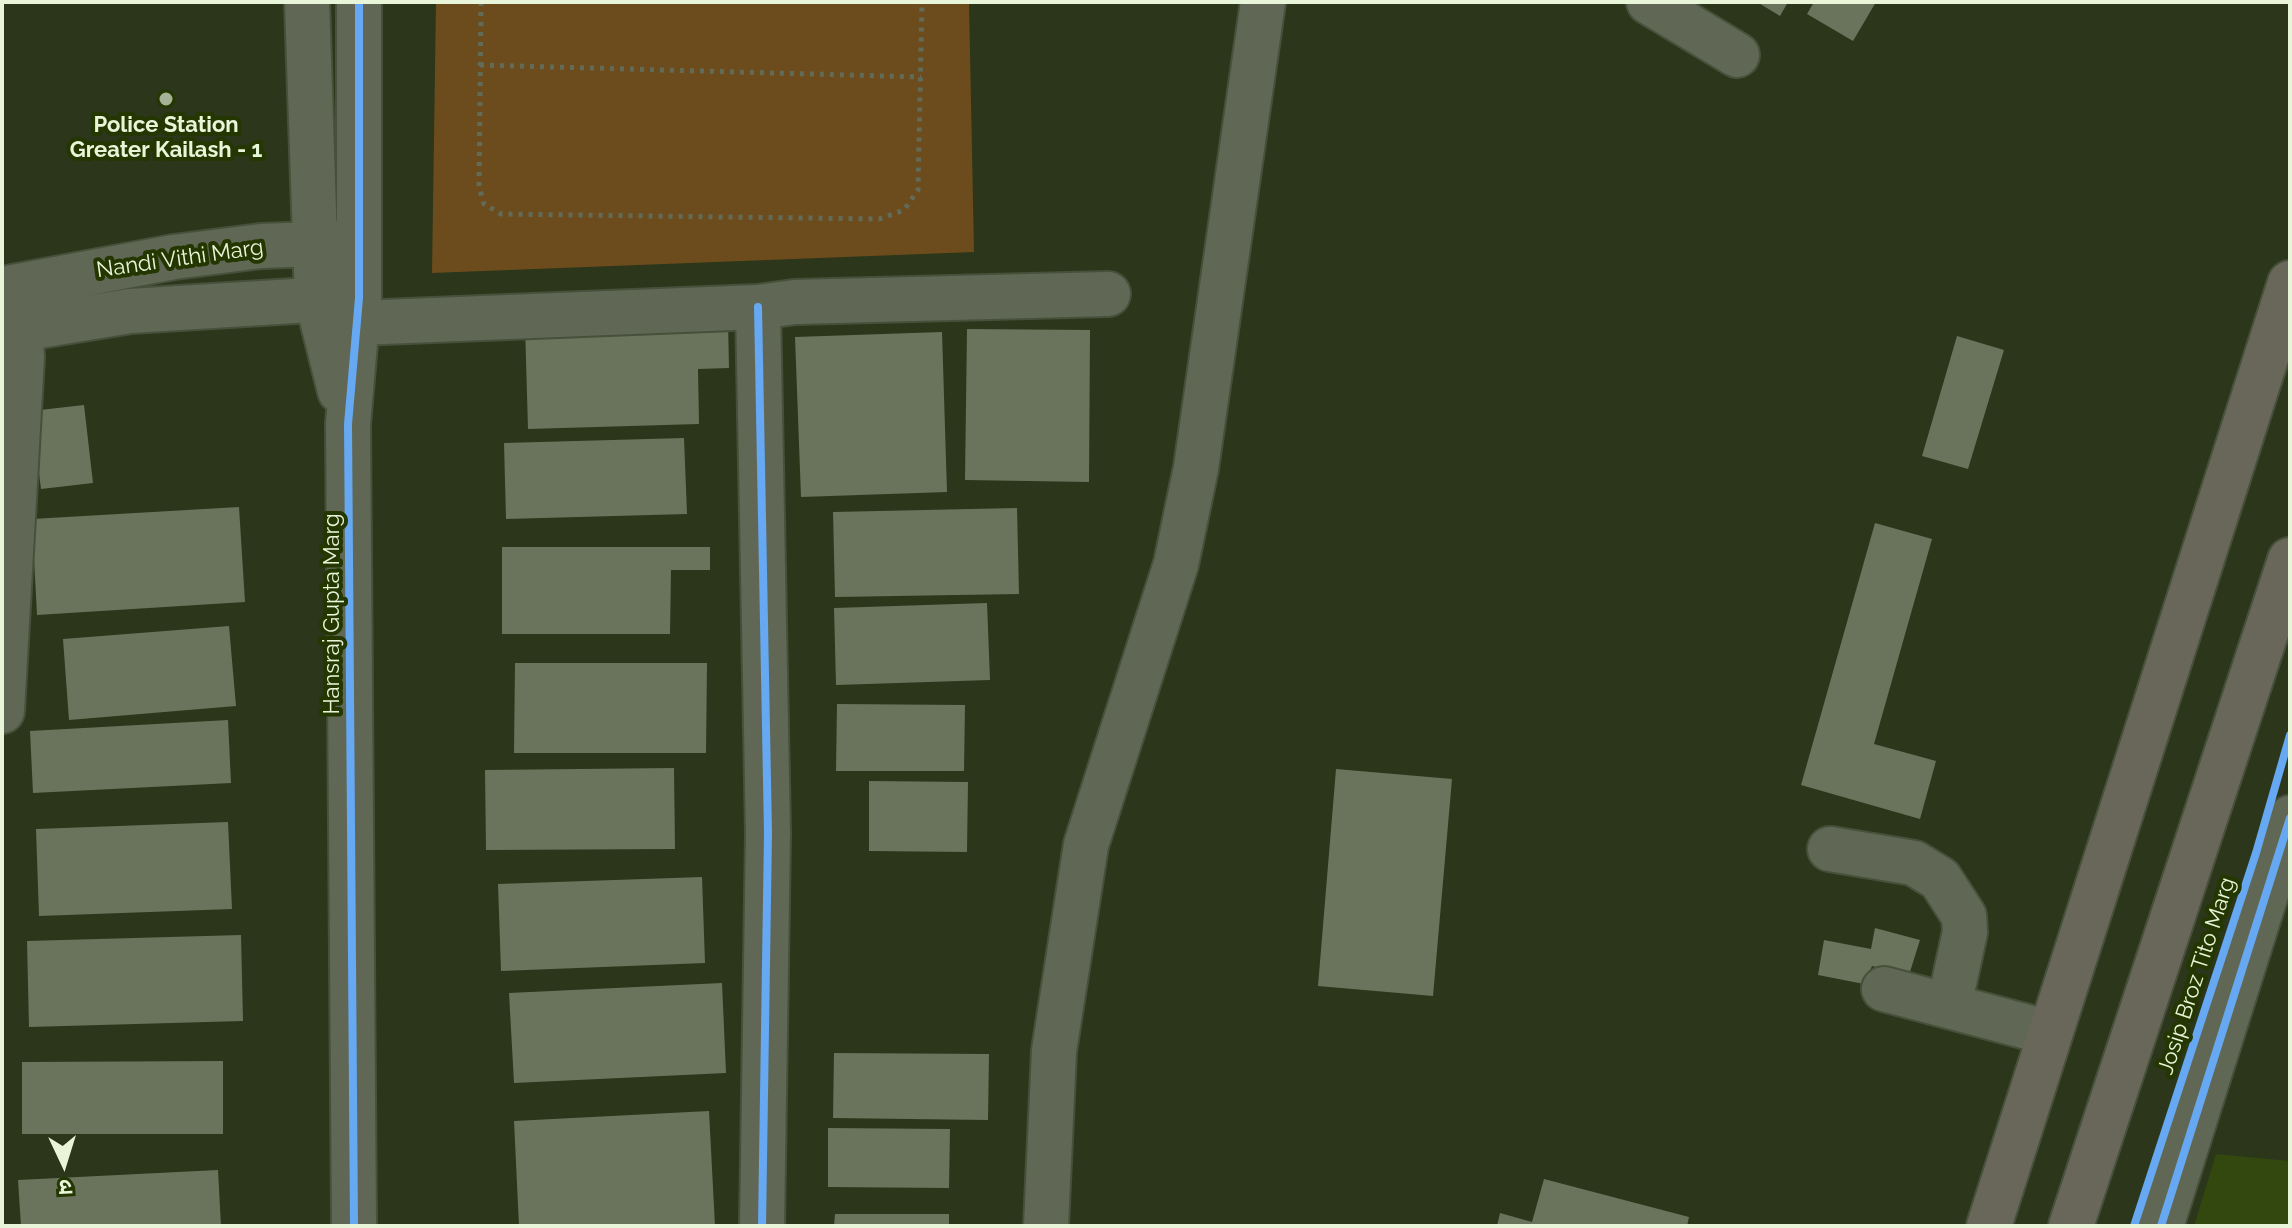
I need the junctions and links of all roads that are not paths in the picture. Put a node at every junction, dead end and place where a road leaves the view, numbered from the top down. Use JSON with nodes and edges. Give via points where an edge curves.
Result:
{"nodes":[{"id":1,"x":307,"y":2,"type":"edge"},
{"id":2,"x":359,"y":2,"type":"edge"},
{"id":3,"x":1263,"y":2,"type":"edge"},
{"id":4,"x":1649,"y":2,"type":"edge"},
{"id":5,"x":1737,"y":55,"type":"dead end"},
{"id":6,"x":359,"y":242,"type":"junction"},
{"id":7,"x":313,"y":245,"type":"junction"},
{"id":8,"x":2290,"y":283,"type":"edge"},
{"id":9,"x":2,"y":289,"type":"edge"},
{"id":10,"x":1108,"y":294,"type":"dead end"},
{"id":11,"x":344,"y":307,"type":"junction"},
{"id":12,"x":758,"y":307,"type":"junction"},
{"id":13,"x":11,"y":330,"type":"edge"},
{"id":14,"x":2290,"y":560,"type":"edge"},
{"id":15,"x":2283,"y":605,"type":"edge"},
{"id":16,"x":2,"y":693,"type":"edge"},
{"id":17,"x":2,"y":711,"type":"edge"},
{"id":18,"x":2286,"y":845,"type":"edge"},
{"id":19,"x":1830,"y":849,"type":"dead end"},
{"id":20,"x":1884,"y":989,"type":"dead end"},
{"id":21,"x":1949,"y":1006,"type":"junction"},
{"id":22,"x":2050,"y":1033,"type":"junction"},
{"id":23,"x":354,"y":1226,"type":"edge"},
{"id":24,"x":762,"y":1226,"type":"edge"},
{"id":25,"x":1046,"y":1226,"type":"edge"},
{"id":26,"x":1989,"y":1226,"type":"edge"},
{"id":27,"x":2071,"y":1226,"type":"edge"},
{"id":28,"x":2161,"y":1226,"type":"edge"}],
"edges":[{"from":1,"to":7,"type":"street","name":"Hansraj Gupta Marg"},
{"from":2,"to":6,"type":"street","name":"Hansraj Gupta Marg"},
{"from":3,"to":25,"type":"street","via":[[1193,481],[1176,564],[1086,845],[1054,1051]]},
{"from":4,"to":5,"type":"street"},
{"from":6,"to":7,"type":"street","name":"Nandi Vithi Marg"},
{"from":6,"to":11,"type":"street","name":"Hansraj Gupta Marg"},
{"from":7,"to":9,"type":"street","name":"Nandi Vithi Marg","via":[[174,257]]},
{"from":7,"to":11,"type":"street","name":"Hansraj Gupta Marg"},
{"from":8,"to":22,"type":"main road"},
{"from":10,"to":12,"type":"street","name":"Nandi Vithi Marg"},
{"from":11,"to":12,"type":"street","name":"Nandi Vithi Marg"},
{"from":11,"to":13,"type":"street","name":"Nandi Vithi Marg","via":[[130,311]]},
{"from":11,"to":23,"type":"street","name":"Hansraj Gupta Marg"},
{"from":12,"to":24,"type":"street","via":[[768,833]]},
{"from":13,"to":16,"type":"street","via":[[22,357]]},
{"from":14,"to":15,"type":"main road","name":"Josip Broz Tito Marg"},
{"from":15,"to":27,"type":"main road","name":"Josip Broz Tito Marg"},
{"from":16,"to":17,"type":"street"},
{"from":18,"to":28,"type":"street"},
{"from":19,"to":21,"type":"street","via":[[1914,863],[1940,879],[1964,916]]},
{"from":20,"to":21,"type":"street"},
{"from":21,"to":22,"type":"street"},
{"from":22,"to":26,"type":"main road"}]}
